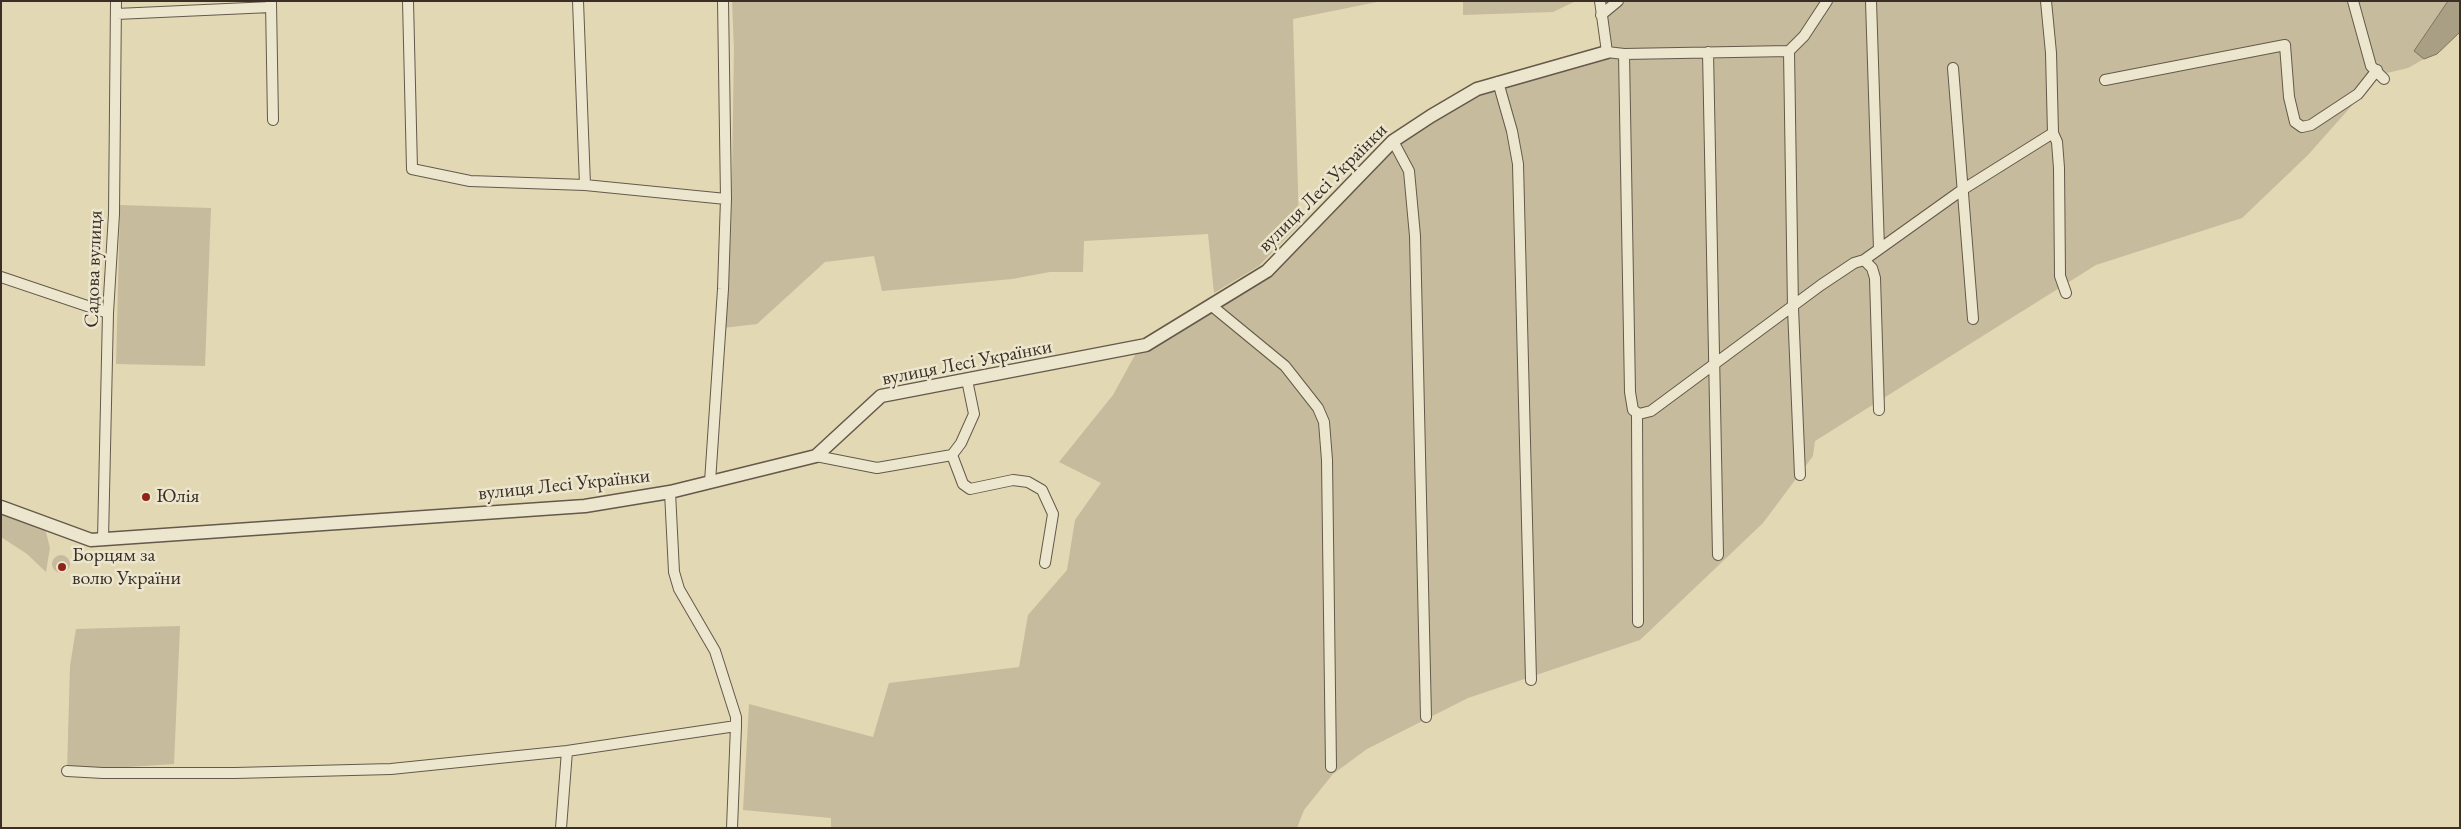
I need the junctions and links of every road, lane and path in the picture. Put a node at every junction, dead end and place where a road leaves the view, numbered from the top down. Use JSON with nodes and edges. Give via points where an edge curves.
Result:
{"nodes":[{"id":1,"x":116,"y":1,"type":"edge"},
{"id":2,"x":408,"y":1,"type":"edge"},
{"id":3,"x":578,"y":1,"type":"edge"},
{"id":4,"x":723,"y":1,"type":"edge"},
{"id":5,"x":1600,"y":1,"type":"edge"},
{"id":6,"x":1618,"y":1,"type":"edge"},
{"id":7,"x":1827,"y":1,"type":"edge"},
{"id":8,"x":1871,"y":1,"type":"edge"},
{"id":9,"x":2046,"y":1,"type":"edge"},
{"id":10,"x":2353,"y":1,"type":"edge"},
{"id":11,"x":271,"y":4,"type":"edge"},
{"id":12,"x":116,"y":14,"type":"junction"},
{"id":13,"x":1601,"y":14,"type":"junction"},
{"id":14,"x":1788,"y":51,"type":"junction"},
{"id":15,"x":1607,"y":52,"type":"junction"},
{"id":16,"x":1708,"y":52,"type":"junction"},
{"id":17,"x":1624,"y":54,"type":"junction"},
{"id":18,"x":1952,"y":68,"type":"dead end"},
{"id":19,"x":2377,"y":70,"type":"junction"},
{"id":20,"x":2384,"y":78,"type":"dead end"},
{"id":21,"x":2105,"y":80,"type":"dead end"},
{"id":22,"x":1498,"y":82,"type":"junction"},
{"id":23,"x":274,"y":120,"type":"dead end"},
{"id":24,"x":2053,"y":133,"type":"junction"},
{"id":25,"x":1393,"y":142,"type":"junction"},
{"id":26,"x":585,"y":186,"type":"junction"},
{"id":27,"x":1962,"y":190,"type":"junction"},
{"id":28,"x":726,"y":199,"type":"junction"},
{"id":29,"x":1879,"y":249,"type":"junction"},
{"id":30,"x":1864,"y":260,"type":"junction"},
{"id":31,"x":1,"y":277,"type":"edge"},
{"id":32,"x":2066,"y":293,"type":"dead end"},
{"id":33,"x":1212,"y":306,"type":"junction"},
{"id":34,"x":1793,"y":308,"type":"junction"},
{"id":35,"x":108,"y":313,"type":"junction"},
{"id":36,"x":1973,"y":319,"type":"dead end"},
{"id":37,"x":1714,"y":365,"type":"junction"},
{"id":38,"x":967,"y":380,"type":"junction"},
{"id":39,"x":1879,"y":410,"type":"dead end"},
{"id":40,"x":1637,"y":413,"type":"junction"},
{"id":41,"x":952,"y":455,"type":"junction"},
{"id":42,"x":816,"y":456,"type":"junction"},
{"id":43,"x":1800,"y":474,"type":"dead end"},
{"id":44,"x":710,"y":482,"type":"junction"},
{"id":45,"x":670,"y":492,"type":"junction"},
{"id":46,"x":1,"y":507,"type":"edge"},
{"id":47,"x":102,"y":539,"type":"junction"},
{"id":48,"x":1718,"y":555,"type":"dead end"},
{"id":49,"x":1045,"y":562,"type":"dead end"},
{"id":50,"x":1638,"y":622,"type":"dead end"},
{"id":51,"x":1531,"y":680,"type":"dead end"},
{"id":52,"x":1426,"y":717,"type":"dead end"},
{"id":53,"x":736,"y":726,"type":"junction"},
{"id":54,"x":567,"y":751,"type":"junction"},
{"id":55,"x":1331,"y":767,"type":"dead end"},
{"id":56,"x":67,"y":771,"type":"dead end"},
{"id":57,"x":561,"y":828,"type":"edge"},
{"id":58,"x":732,"y":828,"type":"edge"}],
"edges":[{"from":1,"to":12,"type":"street","name":"Садова вулиця"},
{"from":2,"to":26,"type":"street","via":[[412,169],[470,180]]},
{"from":3,"to":26,"type":"street"},
{"from":4,"to":28,"type":"street"},
{"from":5,"to":13,"type":"street"},
{"from":6,"to":13,"type":"street"},
{"from":7,"to":14,"type":"street","via":[[1804,36]]},
{"from":8,"to":29,"type":"street"},
{"from":9,"to":24,"type":"street"},
{"from":10,"to":19,"type":"street","via":[[2371,66]]},
{"from":11,"to":12,"type":"street"},
{"from":11,"to":23,"type":"street"},
{"from":12,"to":35,"type":"street","name":"Садова вулиця","via":[[114,214]]},
{"from":13,"to":15,"type":"street"},
{"from":14,"to":16,"type":"street"},
{"from":14,"to":34,"type":"street"},
{"from":15,"to":17,"type":"street"},
{"from":15,"to":22,"type":"street","name":"вулиця Лесі Українки"},
{"from":16,"to":17,"type":"street"},
{"from":16,"to":37,"type":"street"},
{"from":17,"to":40,"type":"street","via":[[1630,392],[1631,405]]},
{"from":18,"to":27,"type":"street"},
{"from":19,"to":20,"type":"street"},
{"from":19,"to":21,"type":"street","via":[[2358,94],[2311,125],[2302,127],[2295,122],[2289,97],[2285,45]]},
{"from":22,"to":25,"type":"street","name":"вулиця Лесі Українки","via":[[1477,89]]},
{"from":22,"to":51,"type":"street","via":[[1518,164]]},
{"from":24,"to":27,"type":"street"},
{"from":24,"to":32,"type":"street","via":[[2059,168],[2060,276]]},
{"from":25,"to":33,"type":"street","name":"вулиця Лесі Українки","via":[[1267,270]]},
{"from":25,"to":52,"type":"street","via":[[1410,171],[1415,236]]},
{"from":26,"to":28,"type":"street"},
{"from":27,"to":29,"type":"street"},
{"from":27,"to":36,"type":"street"},
{"from":28,"to":44,"type":"street"},
{"from":29,"to":30,"type":"street"},
{"from":30,"to":34,"type":"street","via":[[1837,274]]},
{"from":30,"to":39,"type":"street","via":[[1872,268],[1875,278]]},
{"from":31,"to":35,"type":"street"},
{"from":33,"to":38,"type":"street","name":"вулиця Лесі Українки","via":[[1136,349]]},
{"from":33,"to":55,"type":"street","via":[[1285,366],[1318,408],[1324,422]]},
{"from":34,"to":37,"type":"street"},
{"from":34,"to":43,"type":"street"},
{"from":35,"to":47,"type":"street","name":"Садова вулиця"},
{"from":37,"to":40,"type":"street","via":[[1651,411]]},
{"from":37,"to":48,"type":"street"},
{"from":38,"to":41,"type":"street","via":[[974,414]]},
{"from":38,"to":42,"type":"street","name":"вулиця Лесі Українки","via":[[881,396]]},
{"from":40,"to":50,"type":"street"},
{"from":41,"to":42,"type":"street","via":[[877,468]]},
{"from":41,"to":49,"type":"street","via":[[963,484],[970,489],[1013,480],[1028,482],[1042,490],[1053,514]]},
{"from":42,"to":44,"type":"street","name":"вулиця Лесі Українки"},
{"from":44,"to":45,"type":"street","name":"вулиця Лесі Українки"},
{"from":45,"to":47,"type":"street","name":"вулиця Лесі Українки","via":[[585,506]]},
{"from":45,"to":53,"type":"street","via":[[674,572],[679,589],[715,651],[736,716]]},
{"from":46,"to":47,"type":"street","name":"вулиця Лесі Українки","via":[[91,540]]},
{"from":53,"to":54,"type":"street"},
{"from":53,"to":58,"type":"street"},
{"from":54,"to":56,"type":"street","via":[[391,769],[235,773]]},
{"from":54,"to":57,"type":"street"}]}
